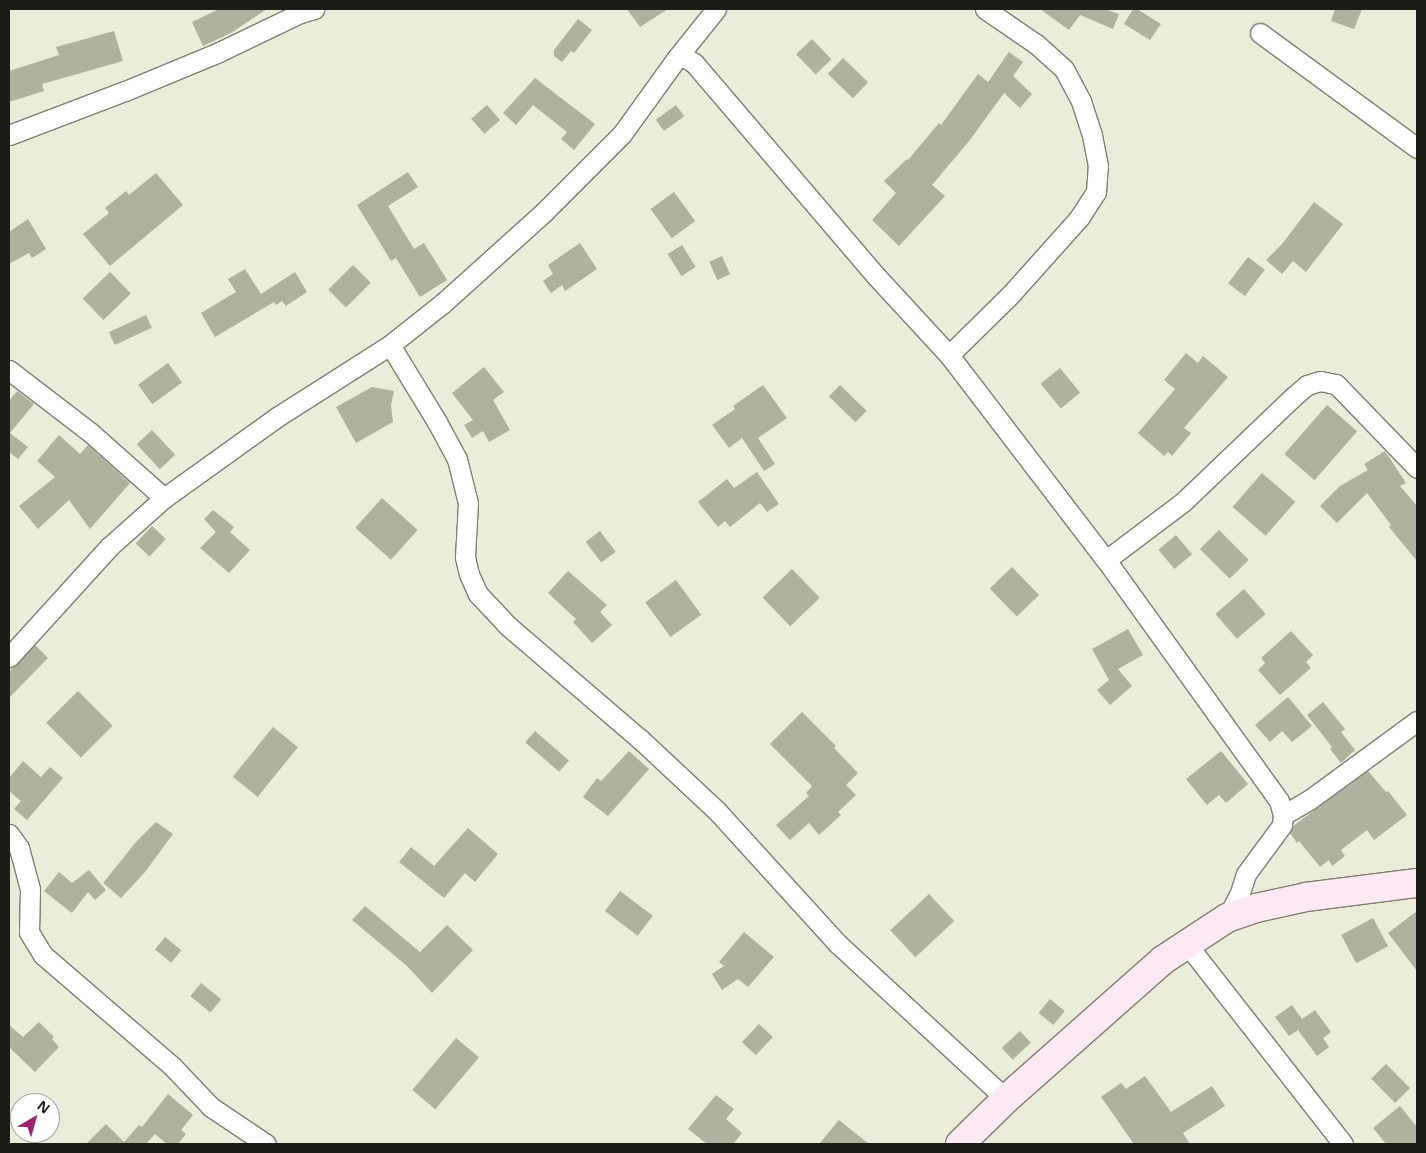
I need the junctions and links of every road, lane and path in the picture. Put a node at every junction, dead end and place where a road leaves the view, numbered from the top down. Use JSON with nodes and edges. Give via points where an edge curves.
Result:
{"nodes":[{"id":1,"x":314,"y":9,"type":"edge"},
{"id":2,"x":716,"y":9,"type":"edge"},
{"id":3,"x":985,"y":9,"type":"edge"},
{"id":4,"x":1260,"y":34,"type":"dead end"},
{"id":5,"x":676,"y":59,"type":"junction"},
{"id":6,"x":9,"y":135,"type":"edge"},
{"id":7,"x":1417,"y":148,"type":"edge"},
{"id":8,"x":390,"y":346,"type":"junction"},
{"id":9,"x":949,"y":354,"type":"junction"},
{"id":10,"x":9,"y":370,"type":"edge"},
{"id":11,"x":1417,"y":468,"type":"edge"},
{"id":12,"x":164,"y":498,"type":"junction"},
{"id":13,"x":1106,"y":560,"type":"junction"},
{"id":14,"x":9,"y":657,"type":"edge"},
{"id":15,"x":1417,"y":720,"type":"edge"},
{"id":16,"x":1283,"y":815,"type":"junction"},
{"id":17,"x":9,"y":834,"type":"edge"},
{"id":18,"x":1417,"y":883,"type":"edge"},
{"id":19,"x":1227,"y":918,"type":"junction"},
{"id":20,"x":1186,"y":943,"type":"junction"},
{"id":21,"x":1006,"y":1099,"type":"junction"},
{"id":22,"x":970,"y":1141,"type":"edge"},
{"id":23,"x":266,"y":1144,"type":"edge"},
{"id":24,"x":1343,"y":1144,"type":"edge"}],
"edges":[{"from":1,"to":6,"type":"street","via":[[159,77]]},
{"from":2,"to":5,"type":"street"},
{"from":3,"to":9,"type":"street","via":[[1036,44],[1064,69],[1081,101],[1092,135],[1098,166],[1096,192],[1079,218],[1011,294]]},
{"from":4,"to":7,"type":"street"},
{"from":5,"to":8,"type":"street","via":[[622,134],[544,212]]},
{"from":5,"to":9,"type":"street","via":[[684,57],[694,63],[876,276]]},
{"from":8,"to":12,"type":"street","via":[[277,417]]},
{"from":8,"to":21,"type":"street","via":[[457,459],[468,503],[465,557],[478,594],[508,626],[640,739],[716,810],[837,943]]},
{"from":9,"to":13,"type":"street"},
{"from":10,"to":12,"type":"street","via":[[91,433]]},
{"from":11,"to":13,"type":"street","via":[[1336,384],[1320,381],[1307,385],[1183,502]]},
{"from":12,"to":14,"type":"street","via":[[109,547]]},
{"from":13,"to":16,"type":"street","via":[[1248,756],[1279,801]]},
{"from":15,"to":16,"type":"street","via":[[1318,795]]},
{"from":16,"to":19,"type":"street","via":[[1282,825],[1246,874]]},
{"from":17,"to":23,"type":"street","via":[[20,848],[30,889],[29,932],[43,956],[172,1066],[211,1106]]},
{"from":18,"to":19,"type":"main road","via":[[1306,898],[1256,908]]},
{"from":19,"to":20,"type":"main road"},
{"from":20,"to":21,"type":"main road"},
{"from":20,"to":24,"type":"street"},
{"from":21,"to":22,"type":"main road"}]}
